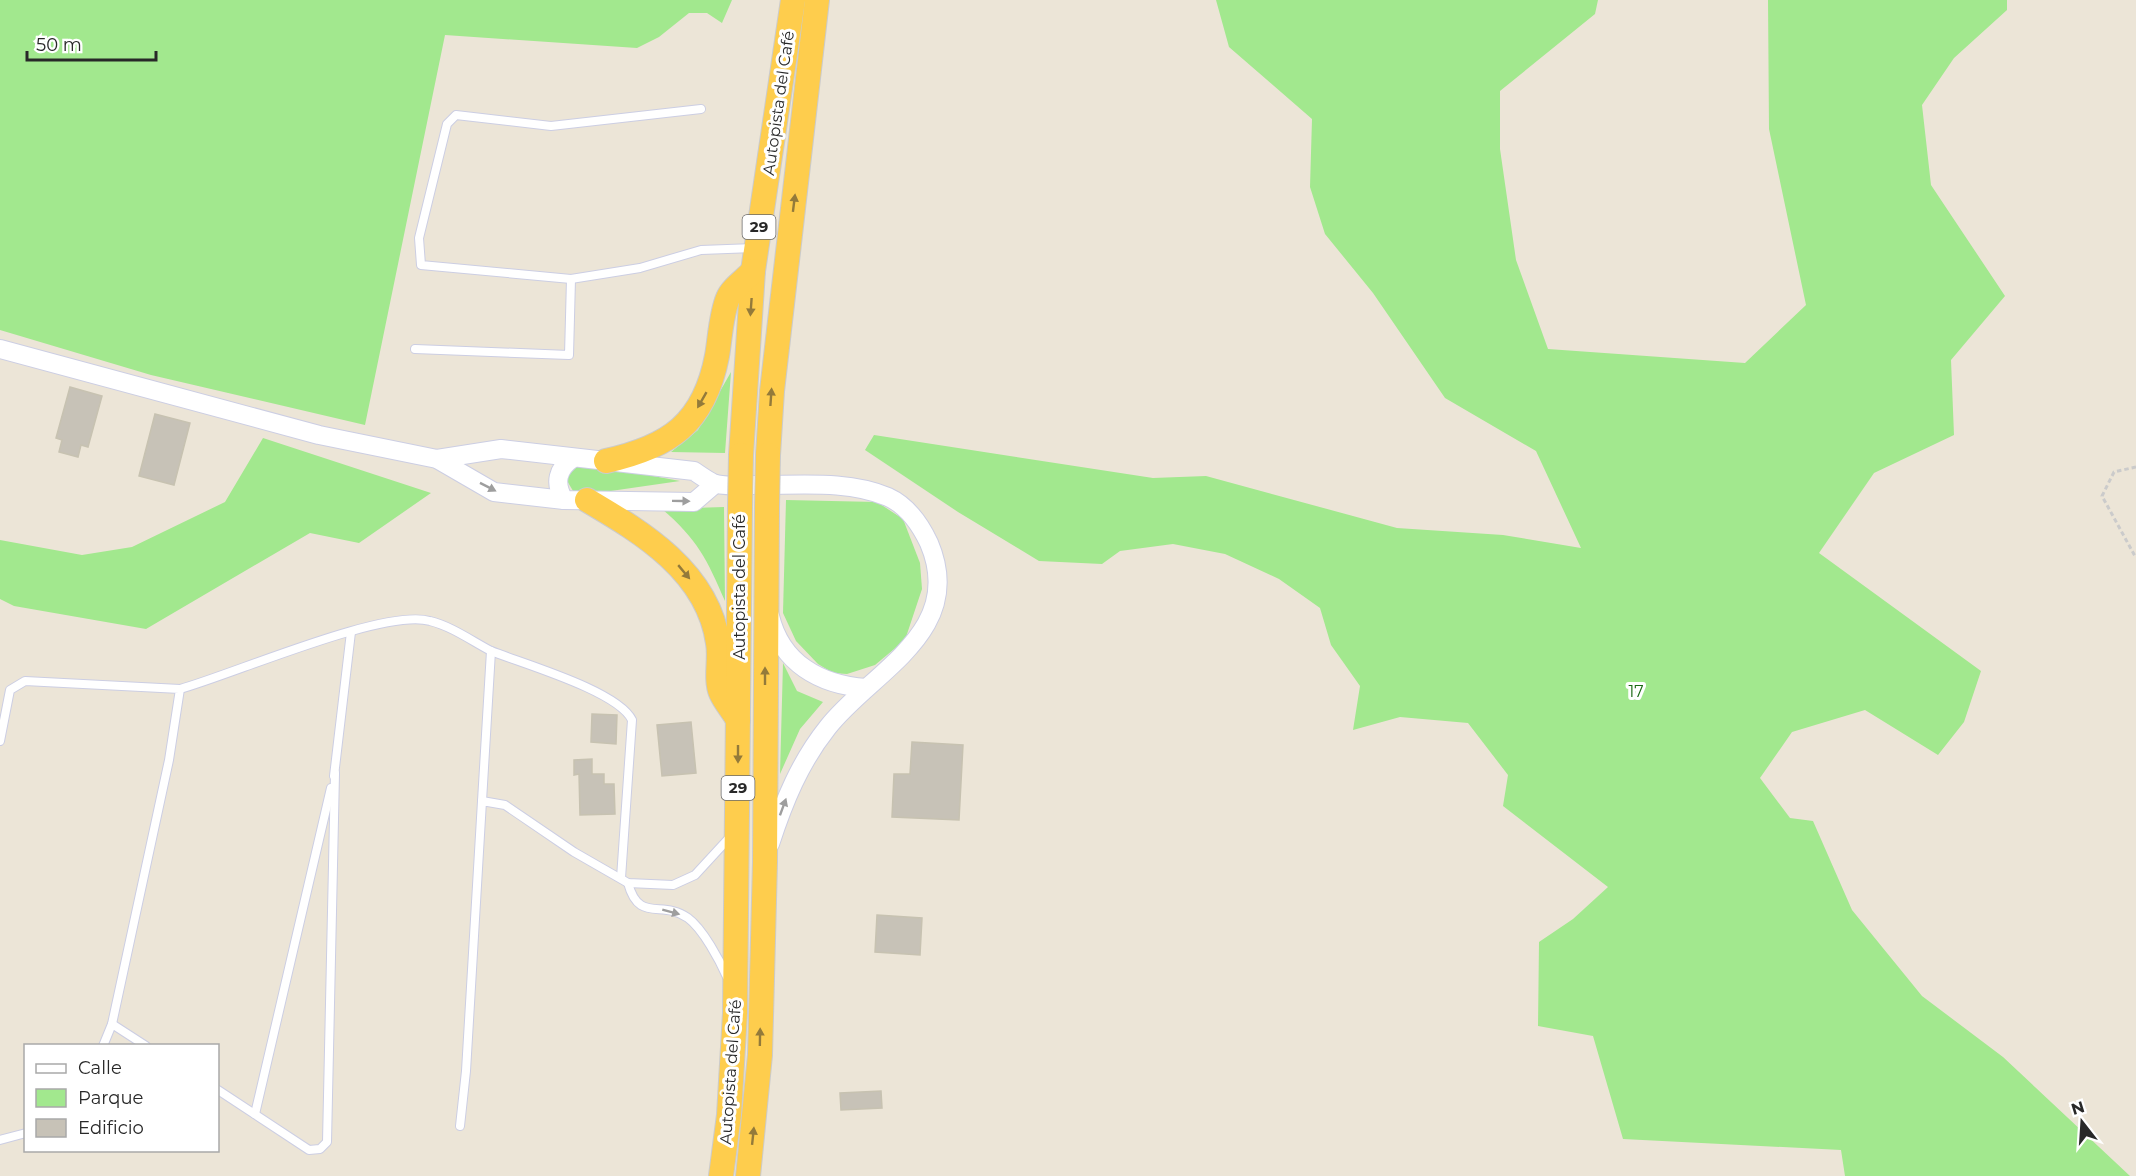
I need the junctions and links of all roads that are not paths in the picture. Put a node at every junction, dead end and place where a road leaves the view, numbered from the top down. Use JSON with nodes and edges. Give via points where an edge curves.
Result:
{"nodes":[{"id":1,"x":793,"y":0,"type":"edge"},
{"id":2,"x":818,"y":0,"type":"edge"},
{"id":3,"x":701,"y":109,"type":"dead end"},
{"id":4,"x":754,"y":260,"type":"junction"},
{"id":5,"x":571,"y":279,"type":"junction"},
{"id":6,"x":0,"y":349,"type":"edge"},
{"id":7,"x":415,"y":349,"type":"dead end"},
{"id":8,"x":573,"y":458,"type":"junction"},
{"id":9,"x":437,"y":459,"type":"junction"},
{"id":10,"x":606,"y":461,"type":"junction"},
{"id":11,"x":715,"y":484,"type":"junction"},
{"id":12,"x":576,"y":500,"type":"junction"},
{"id":13,"x":766,"y":595,"type":"junction"},
{"id":14,"x":351,"y":632,"type":"junction"},
{"id":15,"x":491,"y":651,"type":"junction"},
{"id":16,"x":866,"y":688,"type":"junction"},
{"id":17,"x":180,"y":689,"type":"junction"},
{"id":18,"x":738,"y":720,"type":"junction"},
{"id":19,"x":0,"y":741,"type":"edge"},
{"id":20,"x":335,"y":773,"type":"junction"},
{"id":21,"x":482,"y":801,"type":"junction"},
{"id":22,"x":737,"y":829,"type":"junction"},
{"id":23,"x":765,"y":862,"type":"junction"},
{"id":24,"x":625,"y":880,"type":"junction"},
{"id":25,"x":735,"y":995,"type":"junction"},
{"id":26,"x":112,"y":1024,"type":"junction"},
{"id":27,"x":104,"y":1044,"type":"edge"},
{"id":28,"x":143,"y":1044,"type":"edge"},
{"id":29,"x":219,"y":1091,"type":"edge"},
{"id":30,"x":255,"y":1114,"type":"junction"},
{"id":31,"x":460,"y":1126,"type":"dead end"},
{"id":32,"x":24,"y":1134,"type":"edge"},
{"id":33,"x":0,"y":1140,"type":"edge"},
{"id":34,"x":721,"y":1176,"type":"edge"},
{"id":35,"x":748,"y":1176,"type":"edge"}],
"edges":[{"from":1,"to":4,"type":"highway","name":"Autopista del Café","number":"29"},
{"from":13,"to":2,"type":"highway","name":"Autopista del Café","number":"29","one_way":true,"bridge":true,"via":[[772,392]]},
{"from":3,"to":5,"type":"lane","via":[[551,126],[456,115],[447,123],[418,238],[421,265]]},
{"from":4,"to":5,"type":"lane","via":[[701,250],[640,268]]},
{"from":4,"to":10,"type":"highway","one_way":true,"via":[[728,297],[706,395],[689,420],[669,438],[642,453]]},
{"from":4,"to":18,"type":"highway","name":"Autopista del Café","number":"29","one_way":true,"bridge":true,"via":[[741,455]]},
{"from":5,"to":7,"type":"lane","via":[[569,355]]},
{"from":6,"to":9,"type":"street","via":[[319,435]]},
{"from":8,"to":9,"type":"street","via":[[501,449]]},
{"from":8,"to":10,"type":"street"},
{"from":8,"to":12,"type":"street","via":[[559,472],[557,481]]},
{"from":9,"to":12,"type":"street","one_way":true,"via":[[494,492]]},
{"from":10,"to":11,"type":"street","via":[[694,471]]},
{"from":12,"to":11,"type":"street","one_way":true,"via":[[694,502]]},
{"from":11,"to":16,"type":"street","via":[[871,490],[898,501],[920,524],[937,578],[934,606],[924,631],[906,654]]},
{"from":12,"to":18,"type":"highway","one_way":true,"via":[[646,536],[671,557],[692,583],[707,608],[718,642],[720,692]]},
{"from":13,"to":16,"type":"street","via":[[781,643],[796,663],[840,686]]},
{"from":23,"to":13,"type":"highway","name":"Autopista del Café","number":"29","one_way":true},
{"from":14,"to":15,"type":"lane","via":[[406,618],[430,621]]},
{"from":14,"to":17,"type":"lane"},
{"from":14,"to":20,"type":"lane"},
{"from":15,"to":21,"type":"lane"},
{"from":15,"to":24,"type":"lane","via":[[610,698],[627,710],[632,720]]},
{"from":23,"to":16,"type":"street","one_way":true,"via":[[800,767],[829,726]]},
{"from":17,"to":19,"type":"lane","via":[[25,681],[10,690]]},
{"from":17,"to":26,"type":"lane","via":[[171,749]]},
{"from":18,"to":22,"type":"highway","name":"Autopista del Café","number":"29","one_way":true},
{"from":20,"to":30,"type":"lane"},
{"from":20,"to":30,"type":"lane","via":[[327,1142],[320,1149],[309,1150]]},
{"from":21,"to":24,"type":"lane","via":[[505,805],[574,852]]},
{"from":21,"to":31,"type":"lane"},
{"from":22,"to":24,"type":"lane","via":[[695,875],[673,885]]},
{"from":22,"to":25,"type":"highway","name":"Autopista del Café","number":"29"},
{"from":35,"to":23,"type":"highway","name":"Autopista del Café","number":"29","one_way":true,"via":[[760,1055]]},
{"from":24,"to":25,"type":"lane","one_way":true,"via":[[633,899],[642,908],[688,918],[720,962]]},
{"from":25,"to":34,"type":"highway","name":"Autopista del Café","number":"29","via":[[733,1069]]},
{"from":26,"to":27,"type":"lane"},
{"from":26,"to":28,"type":"lane"},
{"from":29,"to":30,"type":"lane"},
{"from":32,"to":33,"type":"lane"}]}
